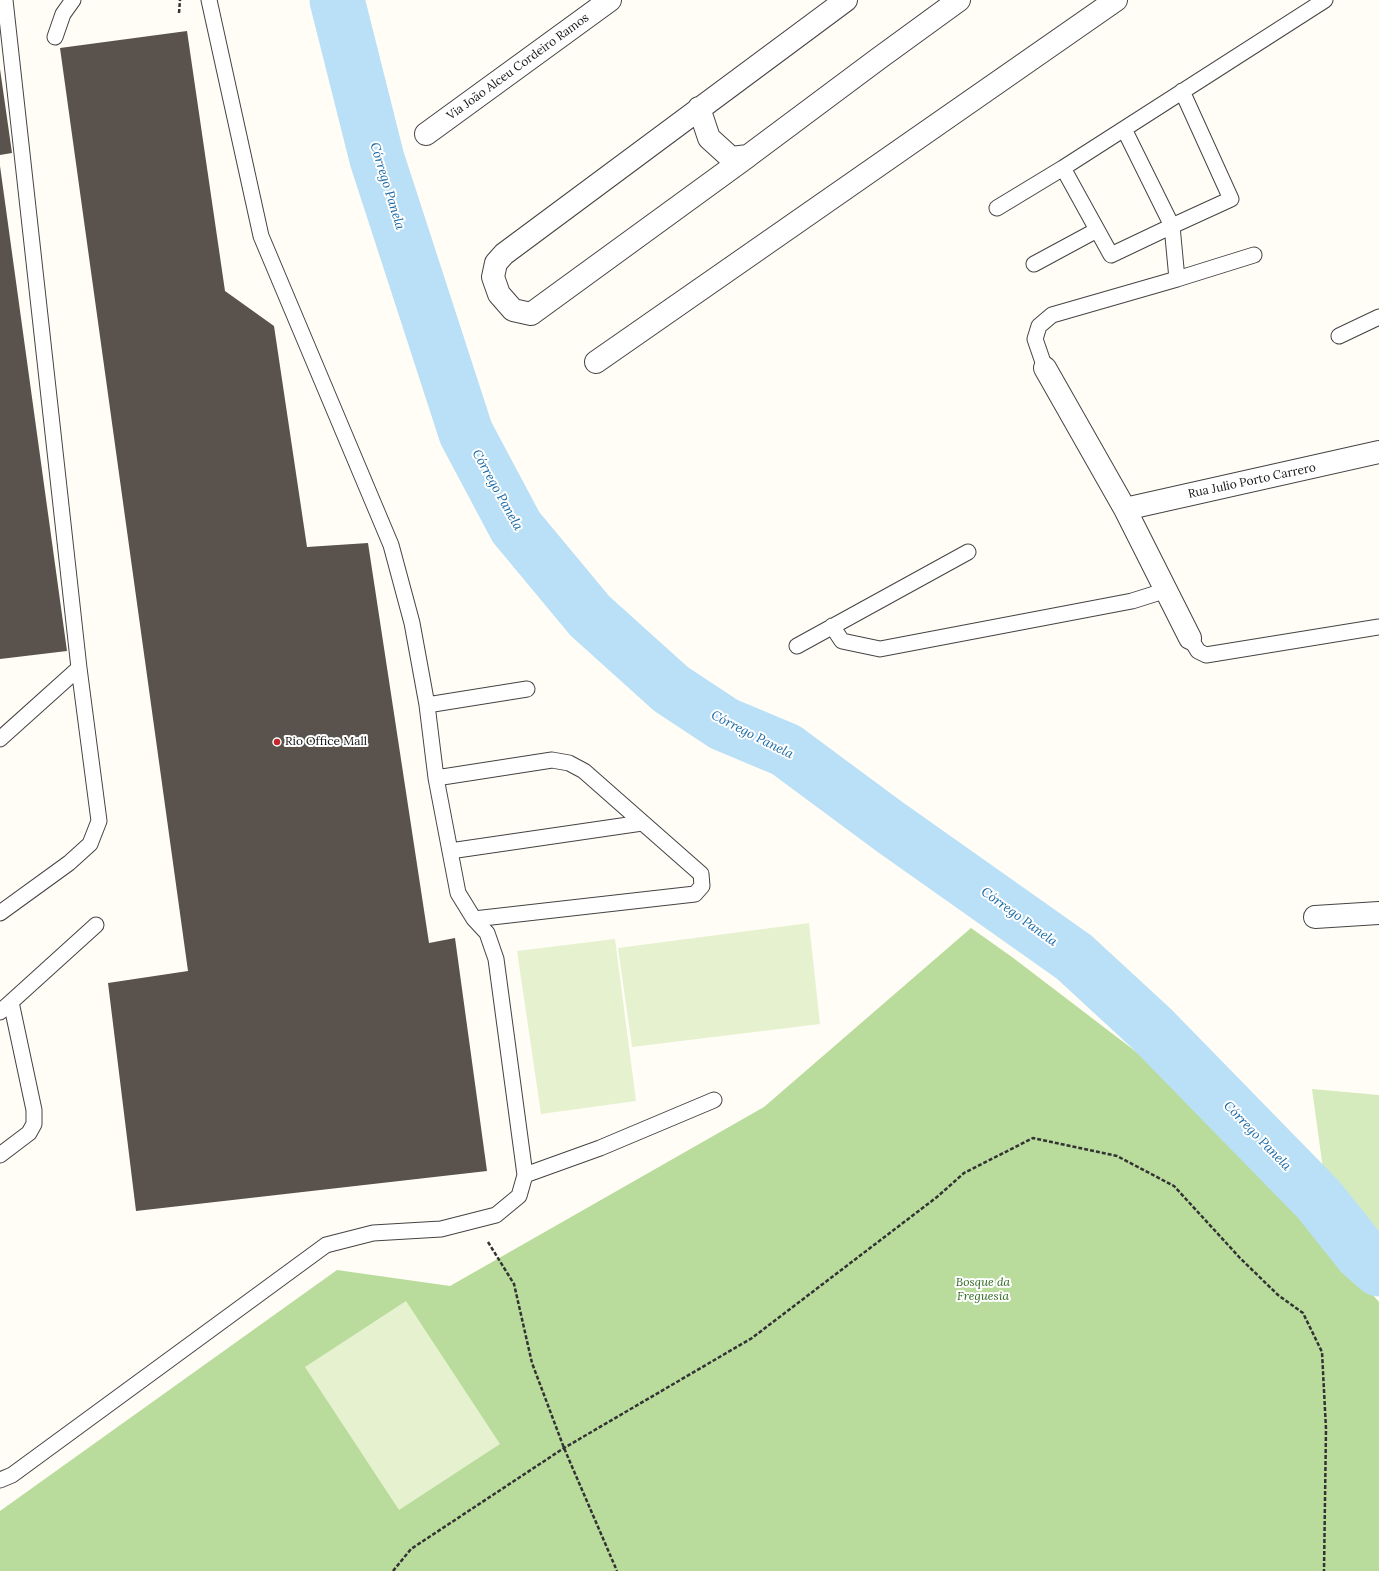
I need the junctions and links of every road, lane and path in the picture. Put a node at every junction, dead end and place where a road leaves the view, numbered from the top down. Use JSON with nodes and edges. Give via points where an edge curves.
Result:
{"nodes":[{"id":1,"x":5,"y":0,"type":"edge"},
{"id":2,"x":72,"y":0,"type":"edge"},
{"id":3,"x":180,"y":0,"type":"edge"},
{"id":4,"x":209,"y":0,"type":"edge"},
{"id":5,"x":610,"y":0,"type":"edge"},
{"id":6,"x":846,"y":0,"type":"edge"},
{"id":7,"x":959,"y":0,"type":"edge"},
{"id":8,"x":1116,"y":0,"type":"edge"},
{"id":9,"x":1325,"y":0,"type":"edge"},
{"id":10,"x":179,"y":13,"type":"dead end"},
{"id":11,"x":55,"y":37,"type":"dead end"},
{"id":12,"x":1182,"y":91,"type":"junction"},
{"id":13,"x":698,"y":108,"type":"junction"},
{"id":14,"x":1124,"y":129,"type":"junction"},
{"id":15,"x":426,"y":134,"type":"dead end"},
{"id":16,"x":748,"y":156,"type":"junction"},
{"id":17,"x":1063,"y":168,"type":"junction"},
{"id":18,"x":997,"y":208,"type":"dead end"},
{"id":19,"x":1172,"y":226,"type":"junction"},
{"id":20,"x":1097,"y":230,"type":"junction"},
{"id":21,"x":1254,"y":255,"type":"dead end"},
{"id":22,"x":1034,"y":264,"type":"dead end"},
{"id":23,"x":1177,"y":279,"type":"junction"},
{"id":24,"x":1379,"y":317,"type":"edge"},
{"id":25,"x":1339,"y":336,"type":"dead end"},
{"id":26,"x":596,"y":362,"type":"dead end"},
{"id":27,"x":1045,"y":368,"type":"joint"},
{"id":28,"x":1379,"y":452,"type":"edge"},
{"id":29,"x":1125,"y":509,"type":"junction"},
{"id":30,"x":968,"y":552,"type":"dead end"},
{"id":31,"x":1167,"y":590,"type":"junction"},
{"id":32,"x":832,"y":626,"type":"junction"},
{"id":33,"x":1379,"y":627,"type":"edge"},
{"id":34,"x":1190,"y":638,"type":"joint"},
{"id":35,"x":797,"y":646,"type":"dead end"},
{"id":36,"x":79,"y":668,"type":"junction"},
{"id":37,"x":527,"y":689,"type":"dead end"},
{"id":38,"x":427,"y":704,"type":"junction"},
{"id":39,"x":0,"y":739,"type":"edge"},
{"id":40,"x":436,"y":778,"type":"junction"},
{"id":41,"x":642,"y":823,"type":"junction"},
{"id":42,"x":450,"y":851,"type":"junction"},
{"id":43,"x":0,"y":913,"type":"edge"},
{"id":44,"x":1379,"y":913,"type":"edge"},
{"id":45,"x":1315,"y":917,"type":"dead end"},
{"id":46,"x":474,"y":919,"type":"junction"},
{"id":47,"x":96,"y":925,"type":"dead end"},
{"id":48,"x":11,"y":1002,"type":"junction"},
{"id":49,"x":0,"y":1012,"type":"edge"},
{"id":50,"x":714,"y":1100,"type":"dead end"},
{"id":51,"x":0,"y":1155,"type":"edge"},
{"id":52,"x":525,"y":1175,"type":"junction"},
{"id":53,"x":475,"y":1220,"type":"junction"},
{"id":54,"x":564,"y":1448,"type":"junction"},
{"id":55,"x":0,"y":1480,"type":"edge"},
{"id":56,"x":393,"y":1571,"type":"edge"},
{"id":57,"x":617,"y":1571,"type":"edge"},
{"id":58,"x":1324,"y":1571,"type":"edge"}],
"edges":[{"from":1,"to":36,"type":"lane"},
{"from":2,"to":11,"type":"lane"},
{"from":3,"to":10,"type":"path"},
{"from":4,"to":38,"type":"lane","via":[[261,236],[391,545],[412,623]]},
{"from":5,"to":15,"type":"street","name":"Via João Alceu Cordeiro Ramos"},
{"from":6,"to":13,"type":"street"},
{"from":7,"to":16,"type":"street"},
{"from":8,"to":26,"type":"street"},
{"from":9,"to":12,"type":"lane"},
{"from":12,"to":14,"type":"lane"},
{"from":12,"to":19,"type":"lane","via":[[1231,199]]},
{"from":13,"to":16,"type":"street","via":[[709,138],[731,158]]},
{"from":13,"to":16,"type":"street","via":[[504,254],[496,263],[494,277],[499,294],[513,310],[531,314]]},
{"from":14,"to":17,"type":"lane"},
{"from":14,"to":19,"type":"lane"},
{"from":17,"to":18,"type":"lane"},
{"from":17,"to":20,"type":"lane"},
{"from":19,"to":20,"type":"lane","via":[[1111,255]]},
{"from":19,"to":23,"type":"lane"},
{"from":20,"to":22,"type":"lane"},
{"from":21,"to":23,"type":"lane"},
{"from":23,"to":27,"type":"lane","via":[[1052,315],[1039,326],[1035,339]]},
{"from":24,"to":25,"type":"lane"},
{"from":27,"to":29,"type":"street"},
{"from":28,"to":29,"type":"street","name":"Rua Julio Porto Carrero"},
{"from":29,"to":31,"type":"street"},
{"from":30,"to":32,"type":"lane"},
{"from":31,"to":32,"type":"lane","via":[[1132,601],[880,649],[842,641]]},
{"from":31,"to":34,"type":"street"},
{"from":32,"to":35,"type":"lane"},
{"from":33,"to":34,"type":"lane","via":[[1206,655],[1198,651]]},
{"from":36,"to":39,"type":"lane"},
{"from":36,"to":43,"type":"lane","via":[[99,821],[90,844],[69,863]]},
{"from":37,"to":38,"type":"lane"},
{"from":38,"to":40,"type":"lane"},
{"from":40,"to":41,"type":"lane","via":[[552,760],[569,763],[584,771]]},
{"from":40,"to":42,"type":"lane"},
{"from":41,"to":42,"type":"lane"},
{"from":41,"to":46,"type":"lane","via":[[701,874],[702,886],[695,894]]},
{"from":42,"to":46,"type":"lane","via":[[458,892]]},
{"from":44,"to":45,"type":"street"},
{"from":46,"to":52,"type":"lane","via":[[487,933],[496,959]]},
{"from":47,"to":48,"type":"lane"},
{"from":48,"to":49,"type":"lane"},
{"from":48,"to":51,"type":"lane","via":[[34,1110],[34,1124],[29,1134]]},
{"from":50,"to":52,"type":"lane","via":[[600,1148]]},
{"from":52,"to":53,"type":"lane","via":[[519,1196],[496,1215]]},
{"from":53,"to":54,"type":"path","via":[[514,1284],[532,1362]]},
{"from":53,"to":55,"type":"lane","via":[[441,1229],[373,1233],[326,1245],[12,1475]]},
{"from":54,"to":56,"type":"path","via":[[410,1549]]},
{"from":54,"to":57,"type":"path"},
{"from":54,"to":58,"type":"path","via":[[752,1338],[937,1197],[964,1173],[1032,1138],[1117,1156],[1174,1186],[1240,1258],[1278,1295],[1303,1313],[1322,1352],[1326,1429]]}]}
